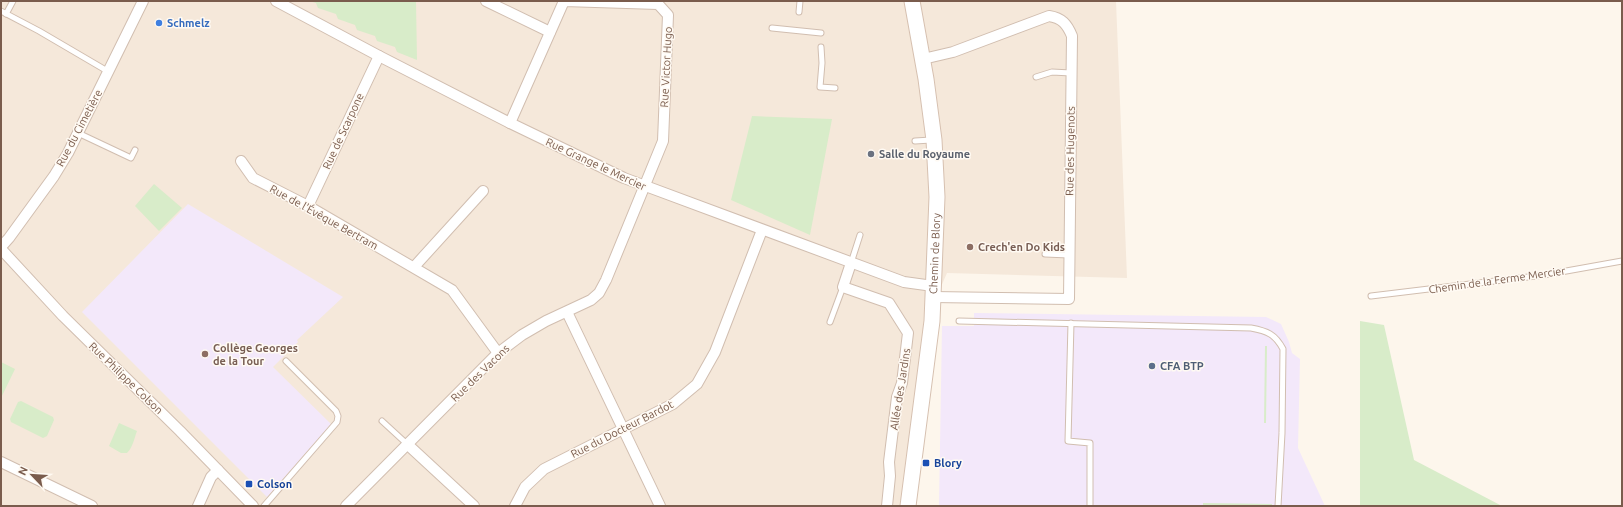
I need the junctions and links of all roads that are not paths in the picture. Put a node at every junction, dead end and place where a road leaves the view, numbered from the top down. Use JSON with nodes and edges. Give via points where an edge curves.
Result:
{"nodes":[{"id":1,"x":13,"y":1,"type":"edge"},
{"id":2,"x":143,"y":1,"type":"edge"},
{"id":3,"x":276,"y":1,"type":"edge"},
{"id":4,"x":486,"y":1,"type":"edge"},
{"id":5,"x":800,"y":1,"type":"edge"},
{"id":6,"x":912,"y":1,"type":"edge"},
{"id":7,"x":4,"y":12,"type":"edge"},
{"id":8,"x":799,"y":12,"type":"dead end"},
{"id":9,"x":772,"y":28,"type":"dead end"},
{"id":10,"x":550,"y":32,"type":"junction"},
{"id":11,"x":821,"y":33,"type":"dead end"},
{"id":12,"x":820,"y":47,"type":"dead end"},
{"id":13,"x":378,"y":56,"type":"junction"},
{"id":14,"x":923,"y":59,"type":"junction"},
{"id":15,"x":109,"y":72,"type":"junction"},
{"id":16,"x":1071,"y":73,"type":"junction"},
{"id":17,"x":1036,"y":77,"type":"dead end"},
{"id":18,"x":835,"y":88,"type":"dead end"},
{"id":19,"x":510,"y":123,"type":"junction"},
{"id":20,"x":78,"y":133,"type":"junction"},
{"id":21,"x":934,"y":140,"type":"junction"},
{"id":22,"x":914,"y":141,"type":"dead end"},
{"id":23,"x":135,"y":150,"type":"dead end"},
{"id":24,"x":241,"y":161,"type":"dead end"},
{"id":25,"x":645,"y":187,"type":"junction"},
{"id":26,"x":483,"y":192,"type":"dead end"},
{"id":27,"x":308,"y":206,"type":"junction"},
{"id":28,"x":762,"y":230,"type":"junction"},
{"id":29,"x":860,"y":235,"type":"dead end"},
{"id":30,"x":1,"y":248,"type":"edge"},
{"id":31,"x":1044,"y":254,"type":"dead end"},
{"id":32,"x":1069,"y":255,"type":"junction"},
{"id":33,"x":1622,"y":261,"type":"edge"},
{"id":34,"x":851,"y":263,"type":"junction"},
{"id":35,"x":414,"y":267,"type":"junction"},
{"id":36,"x":843,"y":287,"type":"junction"},
{"id":37,"x":933,"y":292,"type":"junction"},
{"id":38,"x":1371,"y":296,"type":"dead end"},
{"id":39,"x":567,"y":312,"type":"junction"},
{"id":40,"x":959,"y":321,"type":"dead end"},
{"id":41,"x":830,"y":322,"type":"dead end"},
{"id":42,"x":1071,"y":323,"type":"junction"},
{"id":43,"x":498,"y":353,"type":"junction"},
{"id":44,"x":286,"y":361,"type":"dead end"},
{"id":45,"x":382,"y":421,"type":"dead end"},
{"id":46,"x":623,"y":429,"type":"junction"},
{"id":47,"x":407,"y":444,"type":"junction"},
{"id":48,"x":1,"y":462,"type":"edge"},
{"id":49,"x":218,"y":470,"type":"junction"},
{"id":50,"x":92,"y":506,"type":"edge"},
{"id":51,"x":198,"y":506,"type":"edge"},
{"id":52,"x":253,"y":506,"type":"edge"},
{"id":53,"x":264,"y":506,"type":"edge"},
{"id":54,"x":346,"y":506,"type":"edge"},
{"id":55,"x":474,"y":506,"type":"edge"},
{"id":56,"x":515,"y":506,"type":"edge"},
{"id":57,"x":660,"y":506,"type":"edge"},
{"id":58,"x":887,"y":506,"type":"edge"},
{"id":59,"x":908,"y":506,"type":"edge"},
{"id":60,"x":1090,"y":506,"type":"edge"},
{"id":61,"x":1278,"y":506,"type":"edge"}],
"edges":[{"from":1,"to":7,"type":"lane"},
{"from":2,"to":15,"type":"street","name":"Rue du Cimetière"},
{"from":3,"to":13,"type":"street","name":"Rue Grange le Mercier"},
{"from":4,"to":10,"type":"street"},
{"from":5,"to":8,"type":"lane"},
{"from":6,"to":14,"type":"street","name":"Chemin de Blory"},
{"from":7,"to":15,"type":"lane"},
{"from":9,"to":11,"type":"lane"},
{"from":10,"to":19,"type":"street","name":"Rue Victor Hugo"},
{"from":10,"to":25,"type":"street","name":"Rue Victor Hugo","via":[[564,1],[658,4],[668,15],[663,141]]},
{"from":12,"to":18,"type":"lane","via":[[820,87]]},
{"from":13,"to":19,"type":"street","name":"Rue Grange le Mercier"},
{"from":13,"to":27,"type":"street","name":"Rue de Scarpone"},
{"from":14,"to":16,"type":"street","name":"Rue des Hugenots","via":[[953,52],[1049,16],[1066,23],[1072,36]]},
{"from":14,"to":21,"type":"street","name":"Chemin de Blory"},
{"from":15,"to":20,"type":"street","name":"Rue du Cimetière"},
{"from":16,"to":17,"type":"lane","via":[[1052,72]]},
{"from":16,"to":32,"type":"street","name":"Rue des Hugenots"},
{"from":19,"to":25,"type":"street","name":"Rue Grange le Mercier"},
{"from":20,"to":23,"type":"lane","via":[[131,158]]},
{"from":20,"to":30,"type":"street","name":"Rue du Cimetière","via":[[54,176]]},
{"from":21,"to":22,"type":"lane"},
{"from":21,"to":37,"type":"street","name":"Chemin de Blory","via":[[937,197]]},
{"from":24,"to":27,"type":"street","name":"Rue de l'Évêque Bertram","via":[[253,178]]},
{"from":25,"to":28,"type":"street","name":"Rue Grange le Mercier"},
{"from":25,"to":39,"type":"street","name":"Rue des Vacons","via":[[599,293]]},
{"from":26,"to":35,"type":"street"},
{"from":27,"to":35,"type":"street","name":"Rue de l'Évêque Bertram"},
{"from":28,"to":34,"type":"street","name":"Rue Grange le Mercier"},
{"from":28,"to":46,"type":"street","name":"Rue du Docteur Bardot","via":[[716,352],[697,384],[673,404]]},
{"from":29,"to":34,"type":"lane"},
{"from":30,"to":49,"type":"street","name":"Rue Philippe Colson","via":[[63,316]]},
{"from":31,"to":32,"type":"lane"},
{"from":32,"to":37,"type":"street","name":"Rue des Hugenots","via":[[1069,299]]},
{"from":33,"to":38,"type":"lane","name":"Chemin de la Ferme Mercier","via":[[1544,275]]},
{"from":34,"to":36,"type":"street"},
{"from":34,"to":37,"type":"street","name":"Rue Grange le Mercier"},
{"from":35,"to":43,"type":"street","name":"Rue de l'Évêque Bertram","via":[[452,290]]},
{"from":36,"to":41,"type":"lane"},
{"from":36,"to":58,"type":"street","name":"Allée des Jardins","via":[[889,303],[908,333],[888,462],[890,476]]},
{"from":37,"to":59,"type":"street","name":"Chemin de Blory","via":[[929,345]]},
{"from":39,"to":43,"type":"street","name":"Rue des Vacons","via":[[522,334]]},
{"from":39,"to":46,"type":"street"},
{"from":40,"to":42,"type":"lane"},
{"from":42,"to":60,"type":"lane","via":[[1068,441],[1090,443]]},
{"from":42,"to":61,"type":"lane","via":[[1251,328],[1270,333],[1278,340],[1283,349]]},
{"from":43,"to":47,"type":"street","name":"Rue des Vacons"},
{"from":44,"to":53,"type":"lane","via":[[338,416],[337,422]]},
{"from":45,"to":47,"type":"lane"},
{"from":46,"to":56,"type":"street","name":"Rue du Docteur Bardot","via":[[544,469],[525,487]]},
{"from":46,"to":57,"type":"street"},
{"from":47,"to":54,"type":"street","name":"Rue des Vacons"},
{"from":47,"to":55,"type":"street"},
{"from":48,"to":50,"type":"street"},
{"from":49,"to":51,"type":"street","via":[[211,477]]},
{"from":49,"to":52,"type":"street","name":"Rue Philippe Colson"}]}
